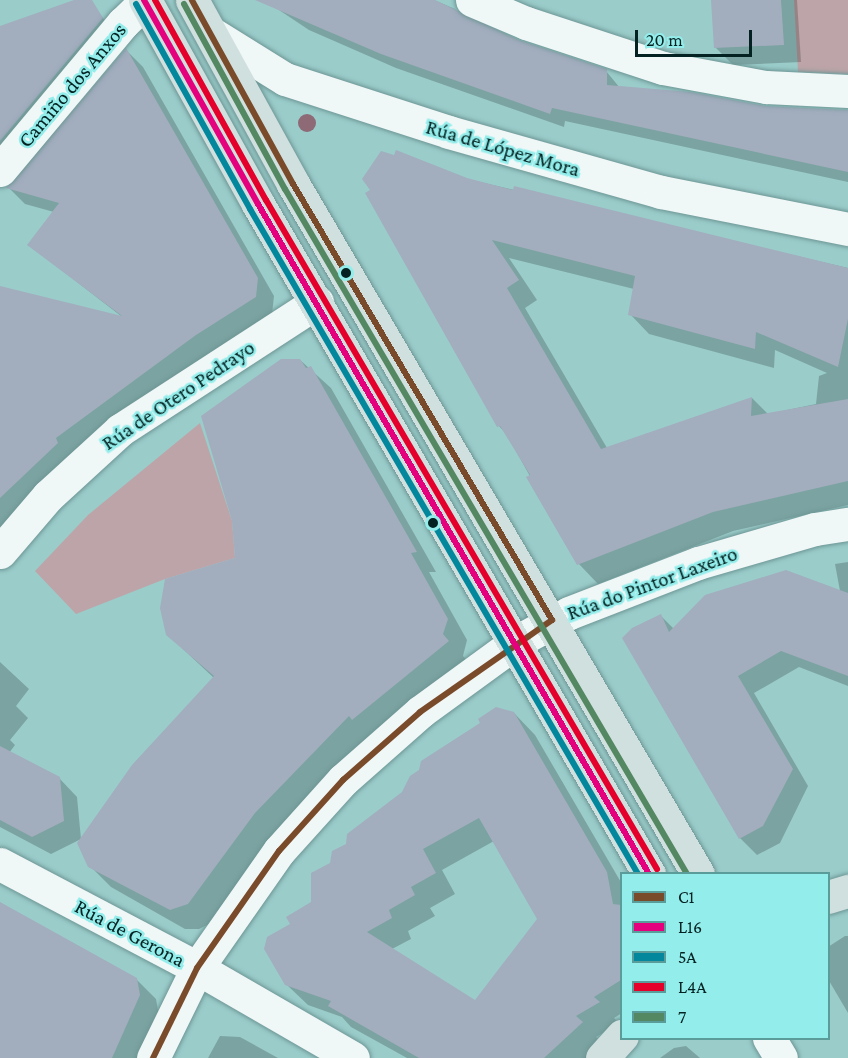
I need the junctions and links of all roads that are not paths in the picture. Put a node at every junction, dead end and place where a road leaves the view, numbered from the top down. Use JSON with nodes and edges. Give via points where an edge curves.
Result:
{"nodes":[{"id":1,"x":145,"y":0,"type":"edge"},
{"id":2,"x":192,"y":0,"type":"edge"},
{"id":3,"x":472,"y":0,"type":"edge"},
{"id":4,"x":211,"y":33,"type":"junction"},
{"id":5,"x":848,"y":91,"type":"edge"},
{"id":6,"x":0,"y":170,"type":"edge"},
{"id":7,"x":848,"y":229,"type":"edge"},
{"id":8,"x":317,"y":302,"type":"junction"},
{"id":9,"x":848,"y":524,"type":"edge"},
{"id":10,"x":0,"y":552,"type":"edge"},
{"id":11,"x":552,"y":620,"type":"junction"},
{"id":12,"x":516,"y":642,"type":"junction"},
{"id":13,"x":0,"y":864,"type":"edge"},
{"id":14,"x":648,"y":872,"type":"edge"},
{"id":15,"x":697,"y":872,"type":"edge"},
{"id":16,"x":848,"y":891,"type":"edge"},
{"id":17,"x":830,"y":896,"type":"edge"},
{"id":18,"x":196,"y":968,"type":"junction"},
{"id":19,"x":620,"y":1037,"type":"edge"},
{"id":20,"x":770,"y":1040,"type":"edge"},
{"id":21,"x":153,"y":1058,"type":"edge"},
{"id":22,"x":353,"y":1058,"type":"edge"},
{"id":23,"x":602,"y":1058,"type":"edge"},
{"id":24,"x":781,"y":1058,"type":"edge"}],
"edges":[{"from":1,"to":6,"type":"street","name":"Camiño dos Anxos"},
{"from":1,"to":8,"type":"main road"},
{"from":2,"to":4,"type":"main road","name":"Rúa de López Mora"},
{"from":3,"to":5,"type":"street","via":[[526,23],[663,68],[766,87]]},
{"from":4,"to":7,"type":"street","name":"Rúa de López Mora","via":[[285,79],[449,132],[661,192]]},
{"from":4,"to":11,"type":"main road","via":[[293,184]]},
{"from":8,"to":10,"type":"street","name":"Rúa de Otero Pedrayo","via":[[120,430],[48,496]]},
{"from":8,"to":12,"type":"main road"},
{"from":9,"to":11,"type":"street","name":"Rúa do Pintor Laxeiro","via":[[815,529],[698,563]]},
{"from":11,"to":12,"type":"street","name":"Rúa do Pintor Laxeiro"},
{"from":11,"to":15,"type":"main road"},
{"from":12,"to":14,"type":"main road"},
{"from":12,"to":18,"type":"street","name":"Rúa do Pintor Laxeiro","via":[[420,712],[343,780],[279,851]]},
{"from":13,"to":18,"type":"street","name":"Rúa de Gerona"},
{"from":16,"to":17,"type":"main road"},
{"from":18,"to":21,"type":"street","name":"Rúa do Pintor Laxeiro"},
{"from":18,"to":22,"type":"street","name":"Rúa de Gerona"},
{"from":19,"to":23,"type":"main road"},
{"from":20,"to":24,"type":"street"}]}
